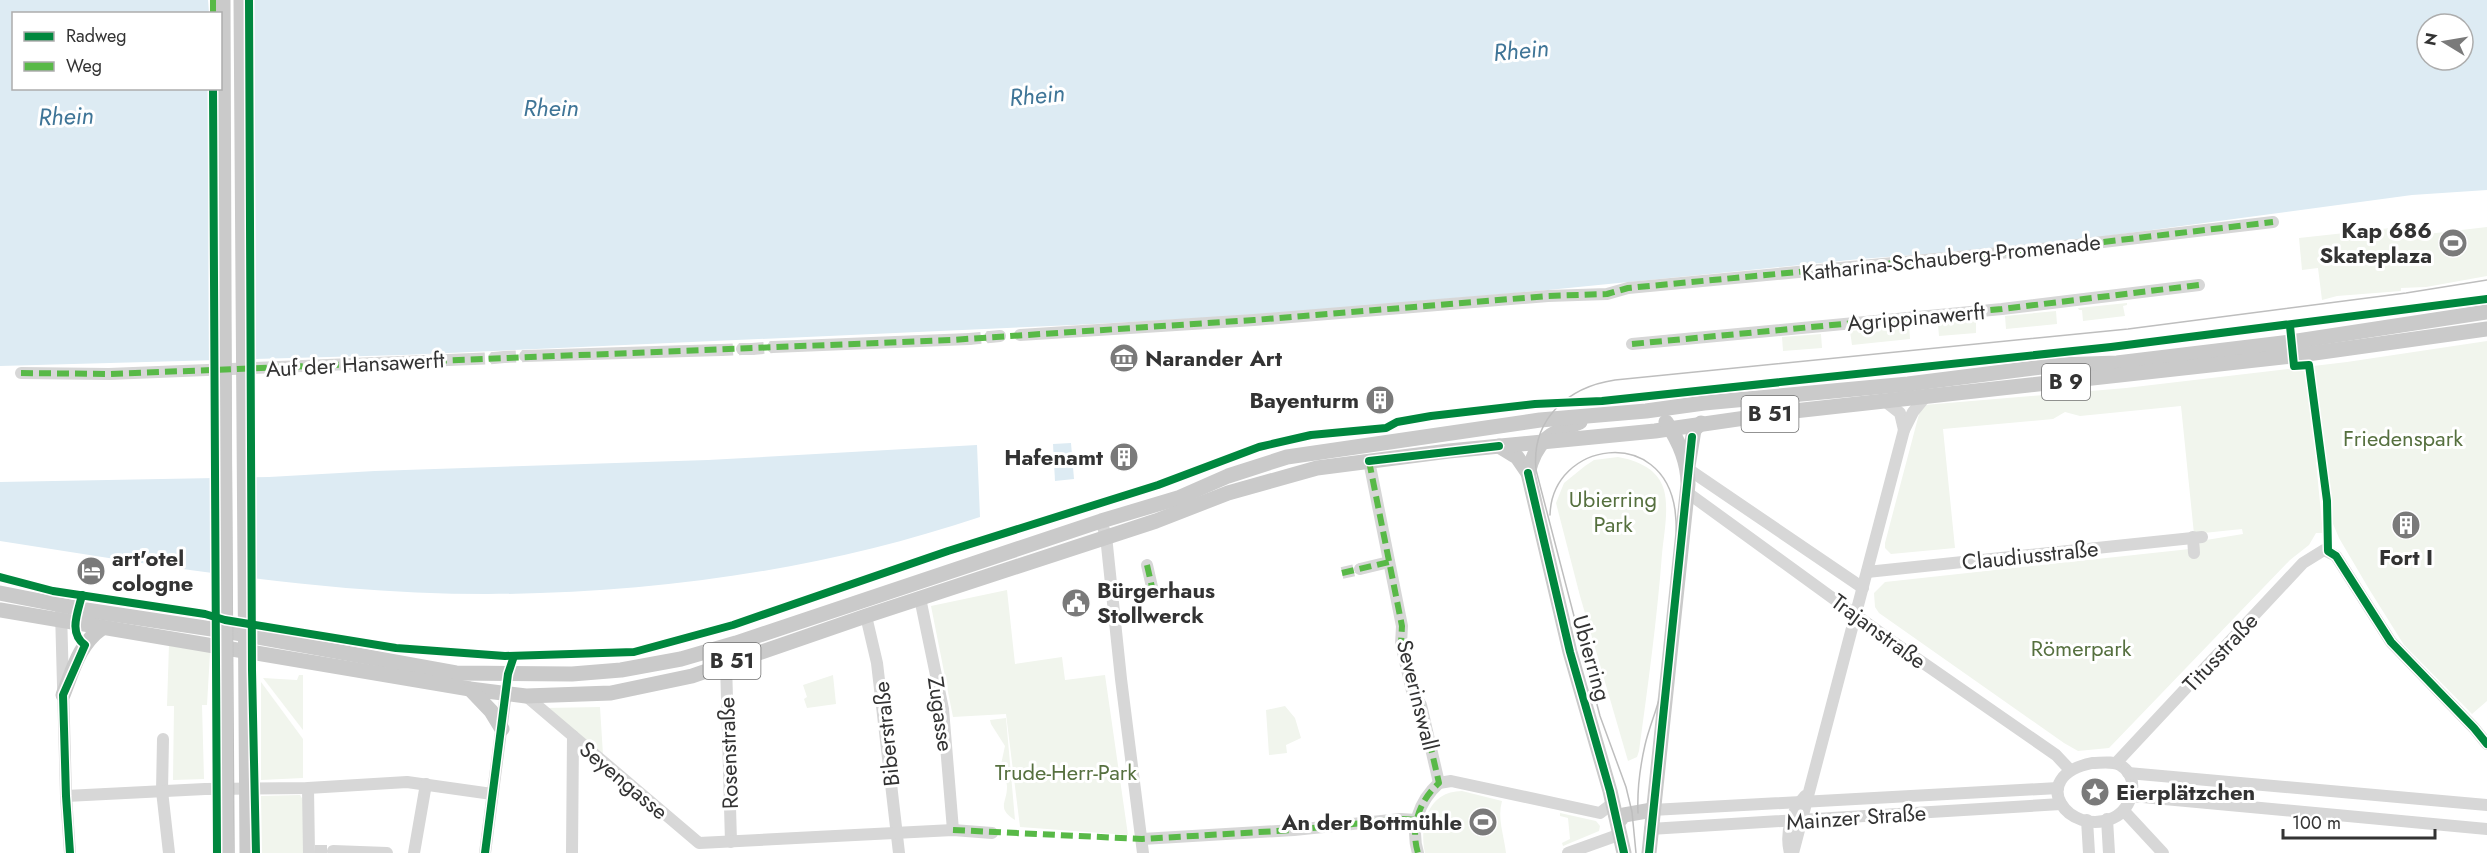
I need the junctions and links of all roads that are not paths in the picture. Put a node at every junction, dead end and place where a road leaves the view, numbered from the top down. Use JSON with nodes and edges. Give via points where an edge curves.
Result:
{"nodes":[{"id":1,"x":223,"y":0,"type":"edge"},
{"id":2,"x":241,"y":0,"type":"edge"},
{"id":3,"x":2273,"y":222,"type":"dead end"},
{"id":4,"x":2199,"y":285,"type":"dead end"},
{"id":5,"x":2487,"y":312,"type":"edge"},
{"id":6,"x":2487,"y":329,"type":"edge"},
{"id":7,"x":1020,"y":335,"type":"dead end"},
{"id":8,"x":969,"y":339,"type":"tunnel mouth"},
{"id":9,"x":1632,"y":344,"type":"dead end"},
{"id":10,"x":773,"y":347,"type":"tunnel mouth"},
{"id":11,"x":722,"y":350,"type":"tunnel mouth"},
{"id":12,"x":525,"y":356,"type":"tunnel mouth"},
{"id":13,"x":474,"y":359,"type":"tunnel mouth"},
{"id":14,"x":21,"y":373,"type":"dead end"},
{"id":15,"x":1972,"y":375,"type":"junction"},
{"id":16,"x":1967,"y":392,"type":"junction"},
{"id":17,"x":1926,"y":396,"type":"junction"},
{"id":18,"x":1886,"y":402,"type":"junction"},
{"id":19,"x":1838,"y":407,"type":"joint"},
{"id":20,"x":1646,"y":411,"type":"junction"},
{"id":21,"x":1594,"y":416,"type":"junction"},
{"id":22,"x":1701,"y":423,"type":"junction"},
{"id":23,"x":1498,"y":426,"type":"junction"},
{"id":24,"x":1670,"y":428,"type":"junction"},
{"id":25,"x":1904,"y":430,"type":"junction"},
{"id":26,"x":1407,"y":438,"type":"junction"},
{"id":27,"x":1543,"y":442,"type":"junction"},
{"id":28,"x":1499,"y":446,"type":"junction"},
{"id":29,"x":1410,"y":456,"type":"junction"},
{"id":30,"x":1369,"y":461,"type":"junction"},
{"id":31,"x":1688,"y":469,"type":"junction"},
{"id":32,"x":1528,"y":473,"type":"junction"},
{"id":33,"x":1688,"y":493,"type":"junction"},
{"id":34,"x":1101,"y":521,"type":"junction"},
{"id":35,"x":1106,"y":536,"type":"junction"},
{"id":36,"x":2194,"y":553,"type":"dead end"},
{"id":37,"x":1389,"y":562,"type":"junction"},
{"id":38,"x":1147,"y":565,"type":"dead end"},
{"id":39,"x":1360,"y":568,"type":"tunnel mouth"},
{"id":40,"x":1867,"y":572,"type":"junction"},
{"id":41,"x":1152,"y":587,"type":"dead end"},
{"id":42,"x":1863,"y":588,"type":"junction"},
{"id":43,"x":0,"y":593,"type":"edge"},
{"id":44,"x":920,"y":598,"type":"junction"},
{"id":45,"x":61,"y":605,"type":"junction"},
{"id":46,"x":0,"y":610,"type":"edge"},
{"id":47,"x":1857,"y":615,"type":"junction"},
{"id":48,"x":866,"y":616,"type":"junction"},
{"id":49,"x":61,"y":622,"type":"junction"},
{"id":50,"x":102,"y":628,"type":"junction"},
{"id":51,"x":706,"y":652,"type":"junction"},
{"id":52,"x":726,"y":663,"type":"junction"},
{"id":53,"x":704,"y":672,"type":"junction"},
{"id":54,"x":520,"y":674,"type":"junction"},
{"id":55,"x":470,"y":689,"type":"junction"},
{"id":56,"x":506,"y":693,"type":"junction"},
{"id":57,"x":63,"y":695,"type":"junction"},
{"id":58,"x":526,"y":696,"type":"junction"},
{"id":59,"x":502,"y":729,"type":"junction"},
{"id":60,"x":573,"y":736,"type":"junction"},
{"id":61,"x":164,"y":739,"type":"dead end"},
{"id":62,"x":2487,"y":744,"type":"edge"},
{"id":63,"x":2116,"y":763,"type":"junction"},
{"id":64,"x":2070,"y":770,"type":"junction"},
{"id":65,"x":2128,"y":773,"type":"junction"},
{"id":66,"x":1439,"y":783,"type":"junction"},
{"id":67,"x":426,"y":784,"type":"junction"},
{"id":68,"x":308,"y":788,"type":"junction"},
{"id":69,"x":2058,"y":788,"type":"junction"},
{"id":70,"x":162,"y":791,"type":"junction"},
{"id":71,"x":492,"y":794,"type":"junction"},
{"id":72,"x":66,"y":796,"type":"junction"},
{"id":73,"x":2132,"y":796,"type":"junction"},
{"id":74,"x":1806,"y":797,"type":"junction"},
{"id":75,"x":1613,"y":803,"type":"junction"},
{"id":76,"x":2061,"y":804,"type":"junction"},
{"id":77,"x":2487,"y":805,"type":"edge"},
{"id":78,"x":1652,"y":810,"type":"junction"},
{"id":79,"x":2124,"y":811,"type":"junction"},
{"id":80,"x":2107,"y":819,"type":"junction"},
{"id":81,"x":1416,"y":820,"type":"junction"},
{"id":82,"x":1797,"y":820,"type":"junction"},
{"id":83,"x":2087,"y":820,"type":"junction"},
{"id":84,"x":1620,"y":828,"type":"junction"},
{"id":85,"x":1650,"y":828,"type":"junction"},
{"id":86,"x":2487,"y":829,"type":"edge"},
{"id":87,"x":954,"y":830,"type":"junction"},
{"id":88,"x":897,"y":833,"type":"junction"},
{"id":89,"x":992,"y":833,"type":"dead end"},
{"id":90,"x":1142,"y":839,"type":"junction"},
{"id":91,"x":731,"y":843,"type":"junction"},
{"id":92,"x":333,"y":851,"type":"dead end"},
{"id":93,"x":311,"y":852,"type":"edge"},
{"id":94,"x":70,"y":853,"type":"edge"},
{"id":95,"x":170,"y":853,"type":"edge"},
{"id":96,"x":226,"y":853,"type":"edge"},
{"id":97,"x":247,"y":853,"type":"edge"},
{"id":98,"x":387,"y":853,"type":"edge"},
{"id":99,"x":414,"y":853,"type":"edge"},
{"id":100,"x":485,"y":853,"type":"edge"},
{"id":101,"x":572,"y":853,"type":"edge"},
{"id":102,"x":899,"y":853,"type":"edge"},
{"id":103,"x":1143,"y":853,"type":"edge"},
{"id":104,"x":1418,"y":853,"type":"edge"},
{"id":105,"x":1568,"y":853,"type":"edge"},
{"id":106,"x":1624,"y":853,"type":"edge"},
{"id":107,"x":1649,"y":853,"type":"edge"},
{"id":108,"x":1792,"y":853,"type":"edge"},
{"id":109,"x":2089,"y":853,"type":"edge"},
{"id":110,"x":2109,"y":853,"type":"edge"},
{"id":111,"x":2163,"y":853,"type":"edge"}],
"edges":[{"from":1,"to":96,"type":"main road","bridge":true},
{"from":2,"to":97,"type":"main road","bridge":true},
{"from":3,"to":7,"type":"street","name":"Katharina-Schauberg-Promenade","via":[[2052,248],[1376,315]]},
{"from":4,"to":9,"type":"street","name":"Agrippinawerft","via":[[2001,309]]},
{"from":5,"to":15,"type":"main road","number":"B 9","via":[[2161,358]]},
{"from":6,"to":16,"type":"main road","number":"B 9","via":[[2293,356]]},
{"from":8,"to":10,"type":"street"},
{"from":11,"to":12,"type":"street"},
{"from":13,"to":14,"type":"street","name":"Auf der Hansawerft","via":[[109,374]]},
{"from":15,"to":16,"type":"main road","via":[[1963,383]]},
{"from":15,"to":20,"type":"main road","number":"B 9"},
{"from":16,"to":17,"type":"main road","number":"B 9"},
{"from":17,"to":18,"type":"main road","number":"B 9"},
{"from":17,"to":25,"type":"street"},
{"from":18,"to":19,"type":"main road","number":"B 9"},
{"from":18,"to":25,"type":"street","via":[[1900,413]]},
{"from":19,"to":22,"type":"main road","number":"B 51"},
{"from":20,"to":21,"type":"main road"},
{"from":20,"to":24,"type":"main road","via":[[1659,415]]},
{"from":21,"to":23,"type":"main road","number":"B 51"},
{"from":21,"to":27,"type":"main road","via":[[1557,430]]},
{"from":22,"to":24,"type":"main road","number":"B 51"},
{"from":22,"to":31,"type":"main road","via":[[1694,430]]},
{"from":23,"to":26,"type":"main road","number":"B 51"},
{"from":23,"to":28,"type":"main road","via":[[1505,432]]},
{"from":24,"to":27,"type":"main road","number":"B 51"},
{"from":24,"to":31,"type":"main road"},
{"from":25,"to":40,"type":"street"},
{"from":26,"to":29,"type":"main road","via":[[1414,446]]},
{"from":26,"to":34,"type":"main road","number":"B 51","via":[[1287,458]]},
{"from":27,"to":28,"type":"main road","number":"B 51"},
{"from":27,"to":32,"type":"main road"},
{"from":28,"to":29,"type":"main road","number":"B 51"},
{"from":28,"to":32,"type":"main road","name":"Ubierring","via":[[1517,457]]},
{"from":29,"to":30,"type":"main road","number":"B 51"},
{"from":30,"to":35,"type":"main road","number":"B 51","via":[[1293,473]]},
{"from":30,"to":37,"type":"street","name":"Severinswall"},
{"from":31,"to":33,"type":"main road"},
{"from":31,"to":42,"type":"street","name":"Trajanstraße"},
{"from":32,"to":75,"type":"main road","name":"Ubierring","via":[[1570,652]]},
{"from":33,"to":47,"type":"street","name":"Trajanstraße"},
{"from":33,"to":78,"type":"main road"},
{"from":34,"to":35,"type":"street"},
{"from":34,"to":51,"type":"main road","number":"B 51"},
{"from":35,"to":44,"type":"main road","number":"B 51"},
{"from":35,"to":90,"type":"street"},
{"from":36,"to":40,"type":"street","name":"Claudiusstraße","via":[[2198,537]]},
{"from":37,"to":39,"type":"street"},
{"from":37,"to":66,"type":"street","name":"Severinswall","via":[[1402,626],[1401,644],[1412,691],[1421,705]]},
{"from":38,"to":41,"type":"street"},
{"from":40,"to":42,"type":"street"},
{"from":42,"to":47,"type":"street"},
{"from":43,"to":45,"type":"main road","number":"B 51"},
{"from":44,"to":48,"type":"main road","number":"B 51"},
{"from":44,"to":87,"type":"street","name":"Zugasse","via":[[943,709]]},
{"from":45,"to":49,"type":"street"},
{"from":45,"to":54,"type":"main road","number":"B 51","via":[[456,672]]},
{"from":46,"to":49,"type":"main road","number":"B 51"},
{"from":47,"to":64,"type":"street","name":"Trajanstraße","via":[[2056,755]]},
{"from":47,"to":74,"type":"street"},
{"from":48,"to":52,"type":"main road","number":"B 51"},
{"from":48,"to":88,"type":"street","name":"Biberstraße","via":[[879,672]]},
{"from":49,"to":50,"type":"main road","number":"B 51"},
{"from":49,"to":57,"type":"street"},
{"from":50,"to":55,"type":"main road","number":"B 51"},
{"from":50,"to":57,"type":"main road","via":[[81,650]]},
{"from":51,"to":53,"type":"main road"},
{"from":51,"to":54,"type":"main road","number":"B 51","via":[[621,670]]},
{"from":52,"to":53,"type":"main road","number":"B 51"},
{"from":52,"to":91,"type":"street","name":"Rosenstraße"},
{"from":53,"to":58,"type":"main road","number":"B 51","via":[[621,692]]},
{"from":54,"to":56,"type":"main road"},
{"from":55,"to":56,"type":"main road","number":"B 51"},
{"from":55,"to":59,"type":"main road"},
{"from":56,"to":58,"type":"main road","number":"B 51"},
{"from":56,"to":59,"type":"street"},
{"from":57,"to":72,"type":"street"},
{"from":58,"to":60,"type":"street","name":"Seyengasse"},
{"from":59,"to":71,"type":"street"},
{"from":60,"to":91,"type":"street","name":"Seyengasse","via":[[699,843]]},
{"from":60,"to":101,"type":"street"},
{"from":61,"to":70,"type":"street"},
{"from":62,"to":63,"type":"street","name":"Titusstraße","via":[[2391,642],[2336,556],[2328,551],[2303,563]]},
{"from":63,"to":64,"type":"street","via":[[2092,763]]},
{"from":63,"to":65,"type":"street"},
{"from":64,"to":69,"type":"street"},
{"from":65,"to":73,"type":"street"},
{"from":65,"to":77,"type":"street"},
{"from":66,"to":75,"type":"street","via":[[1451,781],[1600,813]]},
{"from":66,"to":81,"type":"street","via":[[1424,799]]},
{"from":67,"to":68,"type":"street"},
{"from":67,"to":71,"type":"street"},
{"from":67,"to":99,"type":"street"},
{"from":68,"to":70,"type":"street"},
{"from":68,"to":93,"type":"street"},
{"from":69,"to":74,"type":"street","name":"Mainzer Straße"},
{"from":69,"to":76,"type":"street"},
{"from":70,"to":72,"type":"street"},
{"from":70,"to":95,"type":"street"},
{"from":71,"to":100,"type":"street"},
{"from":72,"to":94,"type":"street"},
{"from":73,"to":79,"type":"street"},
{"from":73,"to":86,"type":"street"},
{"from":74,"to":78,"type":"street","name":"Mainzer Straße"},
{"from":74,"to":82,"type":"street"},
{"from":75,"to":84,"type":"main road","name":"Ubierring"},
{"from":76,"to":82,"type":"street","name":"Mainzer Straße"},
{"from":76,"to":83,"type":"street","via":[[2073,817]]},
{"from":78,"to":84,"type":"main road","via":[[1624,815]]},
{"from":78,"to":85,"type":"main road"},
{"from":79,"to":80,"type":"street"},
{"from":79,"to":111,"type":"street"},
{"from":80,"to":83,"type":"street"},
{"from":80,"to":110,"type":"street"},
{"from":81,"to":90,"type":"street"},
{"from":81,"to":104,"type":"street"},
{"from":82,"to":85,"type":"street","name":"Mainzer Straße"},
{"from":82,"to":108,"type":"street","via":[[1788,833]]},
{"from":83,"to":109,"type":"street"},
{"from":84,"to":105,"type":"street"},
{"from":84,"to":106,"type":"main road","name":"Ubierring"},
{"from":85,"to":107,"type":"main road"},
{"from":87,"to":88,"type":"street","name":"Seyengasse"},
{"from":87,"to":89,"type":"street","name":"Seyengasse"},
{"from":88,"to":91,"type":"street","name":"Seyengasse"},
{"from":88,"to":102,"type":"street","name":"Biberstraße"},
{"from":90,"to":103,"type":"street"},
{"from":92,"to":98,"type":"street"}]}
